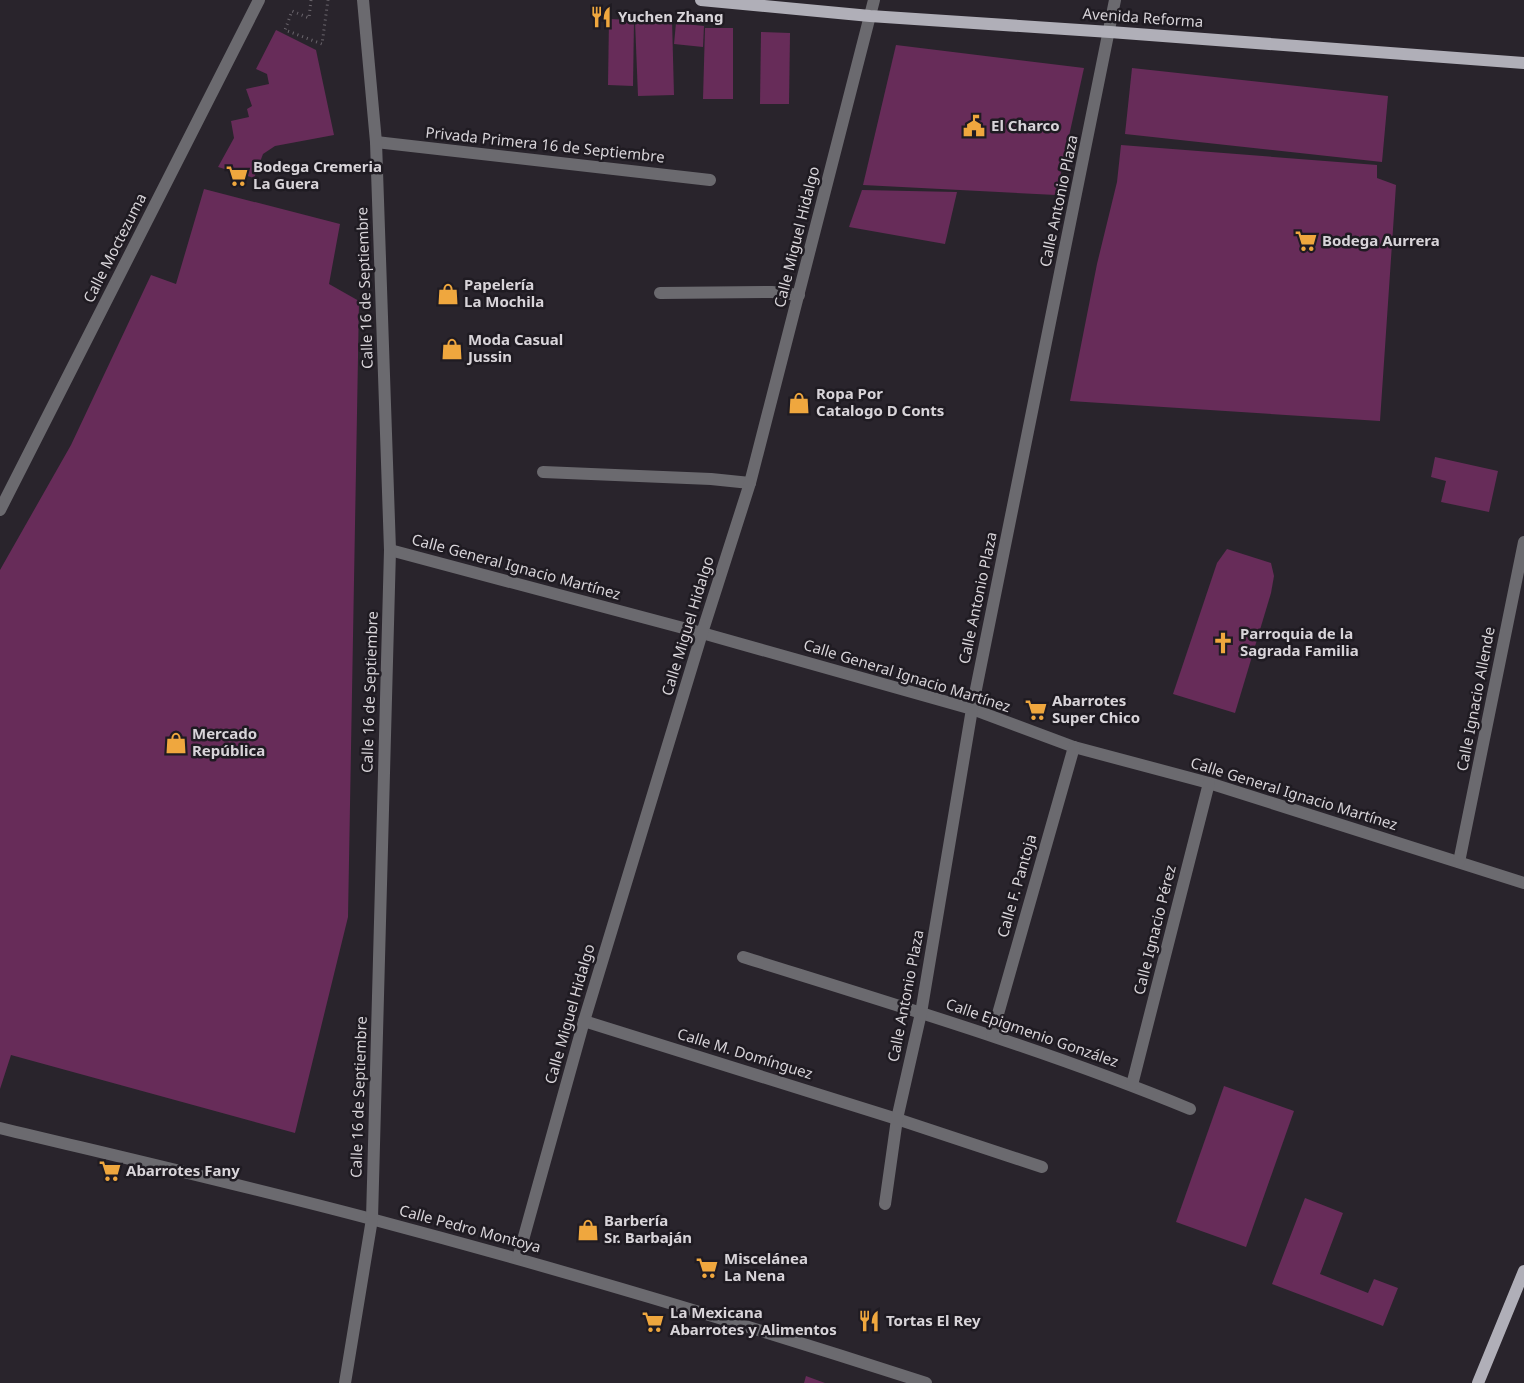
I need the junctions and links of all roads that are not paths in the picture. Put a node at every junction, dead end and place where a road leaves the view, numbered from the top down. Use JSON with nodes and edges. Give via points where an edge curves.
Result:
{"nodes":[{"id":1,"x":259,"y":0,"type":"edge"},
{"id":2,"x":363,"y":0,"type":"edge"},
{"id":3,"x":701,"y":0,"type":"edge"},
{"id":4,"x":874,"y":0,"type":"edge"},
{"id":5,"x":1115,"y":0,"type":"edge"},
{"id":6,"x":870,"y":16,"type":"junction"},
{"id":7,"x":1110,"y":32,"type":"junction"},
{"id":8,"x":1524,"y":63,"type":"edge"},
{"id":9,"x":376,"y":142,"type":"junction"},
{"id":10,"x":710,"y":180,"type":"dead end"},
{"id":11,"x":660,"y":293,"type":"dead end"},
{"id":12,"x":800,"y":295,"type":"junction"},
{"id":13,"x":543,"y":472,"type":"dead end"},
{"id":14,"x":750,"y":483,"type":"junction"},
{"id":15,"x":6,"y":486,"type":"edge"},
{"id":16,"x":0,"y":510,"type":"edge"},
{"id":17,"x":1524,"y":542,"type":"edge"},
{"id":18,"x":390,"y":550,"type":"junction"},
{"id":19,"x":702,"y":633,"type":"junction"},
{"id":20,"x":972,"y":709,"type":"junction"},
{"id":21,"x":1074,"y":747,"type":"junction"},
{"id":22,"x":1208,"y":783,"type":"junction"},
{"id":23,"x":1459,"y":862,"type":"junction"},
{"id":24,"x":1524,"y":883,"type":"edge"},
{"id":25,"x":743,"y":957,"type":"dead end"},
{"id":26,"x":921,"y":1013,"type":"junction"},
{"id":27,"x":584,"y":1021,"type":"junction"},
{"id":28,"x":992,"y":1035,"type":"junction"},
{"id":29,"x":1132,"y":1085,"type":"junction"},
{"id":30,"x":1190,"y":1109,"type":"dead end"},
{"id":31,"x":897,"y":1119,"type":"junction"},
{"id":32,"x":0,"y":1128,"type":"edge"},
{"id":33,"x":1042,"y":1167,"type":"dead end"},
{"id":34,"x":885,"y":1204,"type":"dead end"},
{"id":35,"x":372,"y":1219,"type":"junction"},
{"id":36,"x":518,"y":1258,"type":"junction"},
{"id":37,"x":1524,"y":1270,"type":"edge"},
{"id":38,"x":345,"y":1383,"type":"edge"},
{"id":39,"x":926,"y":1383,"type":"edge"},
{"id":40,"x":1478,"y":1383,"type":"edge"}],
"edges":[{"from":1,"to":15,"type":"street","name":"Calle Moctezuma"},
{"from":2,"to":9,"type":"street","name":"Calle 16 de Septiembre"},
{"from":3,"to":6,"type":"main road","name":"Avenida Reforma"},
{"from":4,"to":6,"type":"street","name":"Calle Miguel Hidalgo"},
{"from":5,"to":7,"type":"street","name":"Calle Antonio Plaza"},
{"from":6,"to":7,"type":"main road","name":"Avenida Reforma"},
{"from":6,"to":12,"type":"street","name":"Calle Miguel Hidalgo"},
{"from":7,"to":8,"type":"main road","name":"Avenida Reforma"},
{"from":7,"to":20,"type":"street","name":"Calle Antonio Plaza"},
{"from":9,"to":10,"type":"street","name":"Privada Primera 16 de Septiembre"},
{"from":9,"to":18,"type":"street","name":"Calle 16 de Septiembre"},
{"from":11,"to":12,"type":"street","via":[[772,292]]},
{"from":12,"to":14,"type":"street","name":"Calle Miguel Hidalgo"},
{"from":13,"to":14,"type":"street"},
{"from":14,"to":19,"type":"street","name":"Calle Miguel Hidalgo"},
{"from":15,"to":16,"type":"street","name":"Calle Moctezuma"},
{"from":17,"to":23,"type":"street","name":"Calle Ignacio Allende"},
{"from":18,"to":19,"type":"street","name":"Calle General Ignacio Martínez"},
{"from":18,"to":35,"type":"street","name":"Calle 16 de Septiembre"},
{"from":19,"to":20,"type":"street","name":"Calle General Ignacio Martínez"},
{"from":19,"to":27,"type":"street","name":"Calle Miguel Hidalgo"},
{"from":20,"to":21,"type":"street","name":"Calle General Ignacio Martínez"},
{"from":20,"to":26,"type":"street","name":"Calle Antonio Plaza"},
{"from":21,"to":22,"type":"street","name":"Calle General Ignacio Martínez"},
{"from":21,"to":28,"type":"street","name":"Calle F. Pantoja"},
{"from":22,"to":23,"type":"street","name":"Calle General Ignacio Martínez"},
{"from":22,"to":29,"type":"street","name":"Calle Ignacio Pérez"},
{"from":23,"to":24,"type":"street","name":"Calle General Ignacio Martínez"},
{"from":25,"to":26,"type":"street","name":"Calle Epigmenio González"},
{"from":26,"to":28,"type":"street","name":"Calle Epigmenio González"},
{"from":26,"to":31,"type":"street","name":"Calle Antonio Plaza"},
{"from":27,"to":31,"type":"street","name":"Calle M. Domínguez"},
{"from":27,"to":36,"type":"street","name":"Calle Miguel Hidalgo"},
{"from":28,"to":29,"type":"street","name":"Calle Epigmenio González"},
{"from":29,"to":30,"type":"street","name":"Calle Epigmenio González"},
{"from":31,"to":33,"type":"street","name":"Calle M. Domínguez"},
{"from":31,"to":34,"type":"street","name":"Calle Antonio Plaza"},
{"from":32,"to":35,"type":"street","name":"Calle Pedro Montoya"},
{"from":35,"to":36,"type":"street","name":"Calle Pedro Montoya"},
{"from":35,"to":38,"type":"street","name":"Calle 16 de Septiembre"},
{"from":36,"to":39,"type":"street","name":"Calle Pedro Montoya"},
{"from":37,"to":40,"type":"main road"}]}
